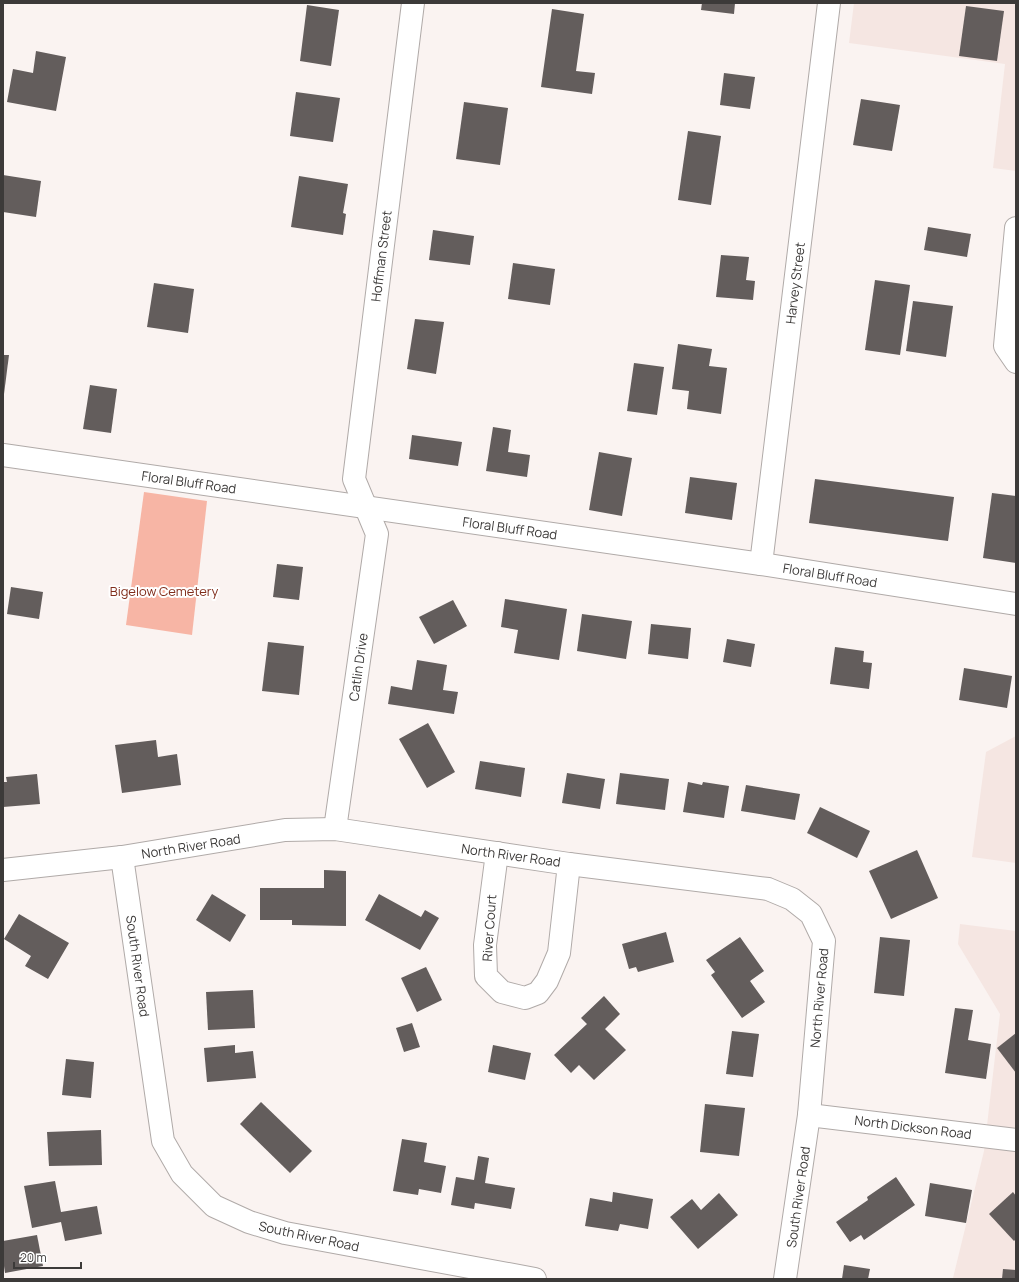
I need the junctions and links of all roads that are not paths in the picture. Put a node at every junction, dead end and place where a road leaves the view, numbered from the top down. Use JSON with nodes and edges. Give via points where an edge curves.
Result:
{"nodes":[{"id":1,"x":413,"y":3,"type":"edge"},
{"id":2,"x":829,"y":3,"type":"edge"},
{"id":3,"x":1016,"y":228,"type":"edge"},
{"id":4,"x":1016,"y":362,"type":"edge"},
{"id":5,"x":3,"y":455,"type":"edge"},
{"id":6,"x":366,"y":507,"type":"junction"},
{"id":7,"x":760,"y":564,"type":"junction"},
{"id":8,"x":1016,"y":604,"type":"edge"},
{"id":9,"x":335,"y":829,"type":"junction"},
{"id":10,"x":497,"y":854,"type":"junction"},
{"id":11,"x":122,"y":857,"type":"junction"},
{"id":12,"x":569,"y":864,"type":"junction"},
{"id":13,"x":3,"y":870,"type":"edge"},
{"id":14,"x":809,"y":1115,"type":"junction"},
{"id":15,"x":1016,"y":1140,"type":"edge"},
{"id":16,"x":535,"y":1279,"type":"edge"},
{"id":17,"x":785,"y":1279,"type":"edge"}],
"edges":[{"from":1,"to":6,"type":"street","name":"Hoffman Street","via":[[354,479]]},
{"from":2,"to":7,"type":"street","name":"Harvey Street"},
{"from":3,"to":4,"type":"street","via":[[1005,346]]},
{"from":5,"to":6,"type":"street","name":"Floral Bluff Road"},
{"from":6,"to":7,"type":"street","name":"Floral Bluff Road"},
{"from":6,"to":9,"type":"street","name":"Catlin Drive","via":[[377,534]]},
{"from":7,"to":8,"type":"street","name":"Floral Bluff Road"},
{"from":9,"to":10,"type":"street","name":"North River Road"},
{"from":9,"to":11,"type":"street","name":"North River Road","via":[[285,830]]},
{"from":10,"to":12,"type":"street","name":"North River Road"},
{"from":10,"to":12,"type":"street","name":"River Court","via":[[485,945],[486,976],[502,992],[525,998],[538,993],[547,981],[559,953]]},
{"from":11,"to":13,"type":"street","name":"North River Road"},
{"from":11,"to":16,"type":"street","name":"South River Road","via":[[162,1141],[182,1174],[214,1206],[249,1222],[285,1234]]},
{"from":12,"to":14,"type":"street","name":"North River Road","via":[[768,889],[792,899],[811,914],[824,941]]},
{"from":14,"to":15,"type":"street","name":"North Dickson Road"},
{"from":14,"to":17,"type":"street","name":"South River Road"}]}
